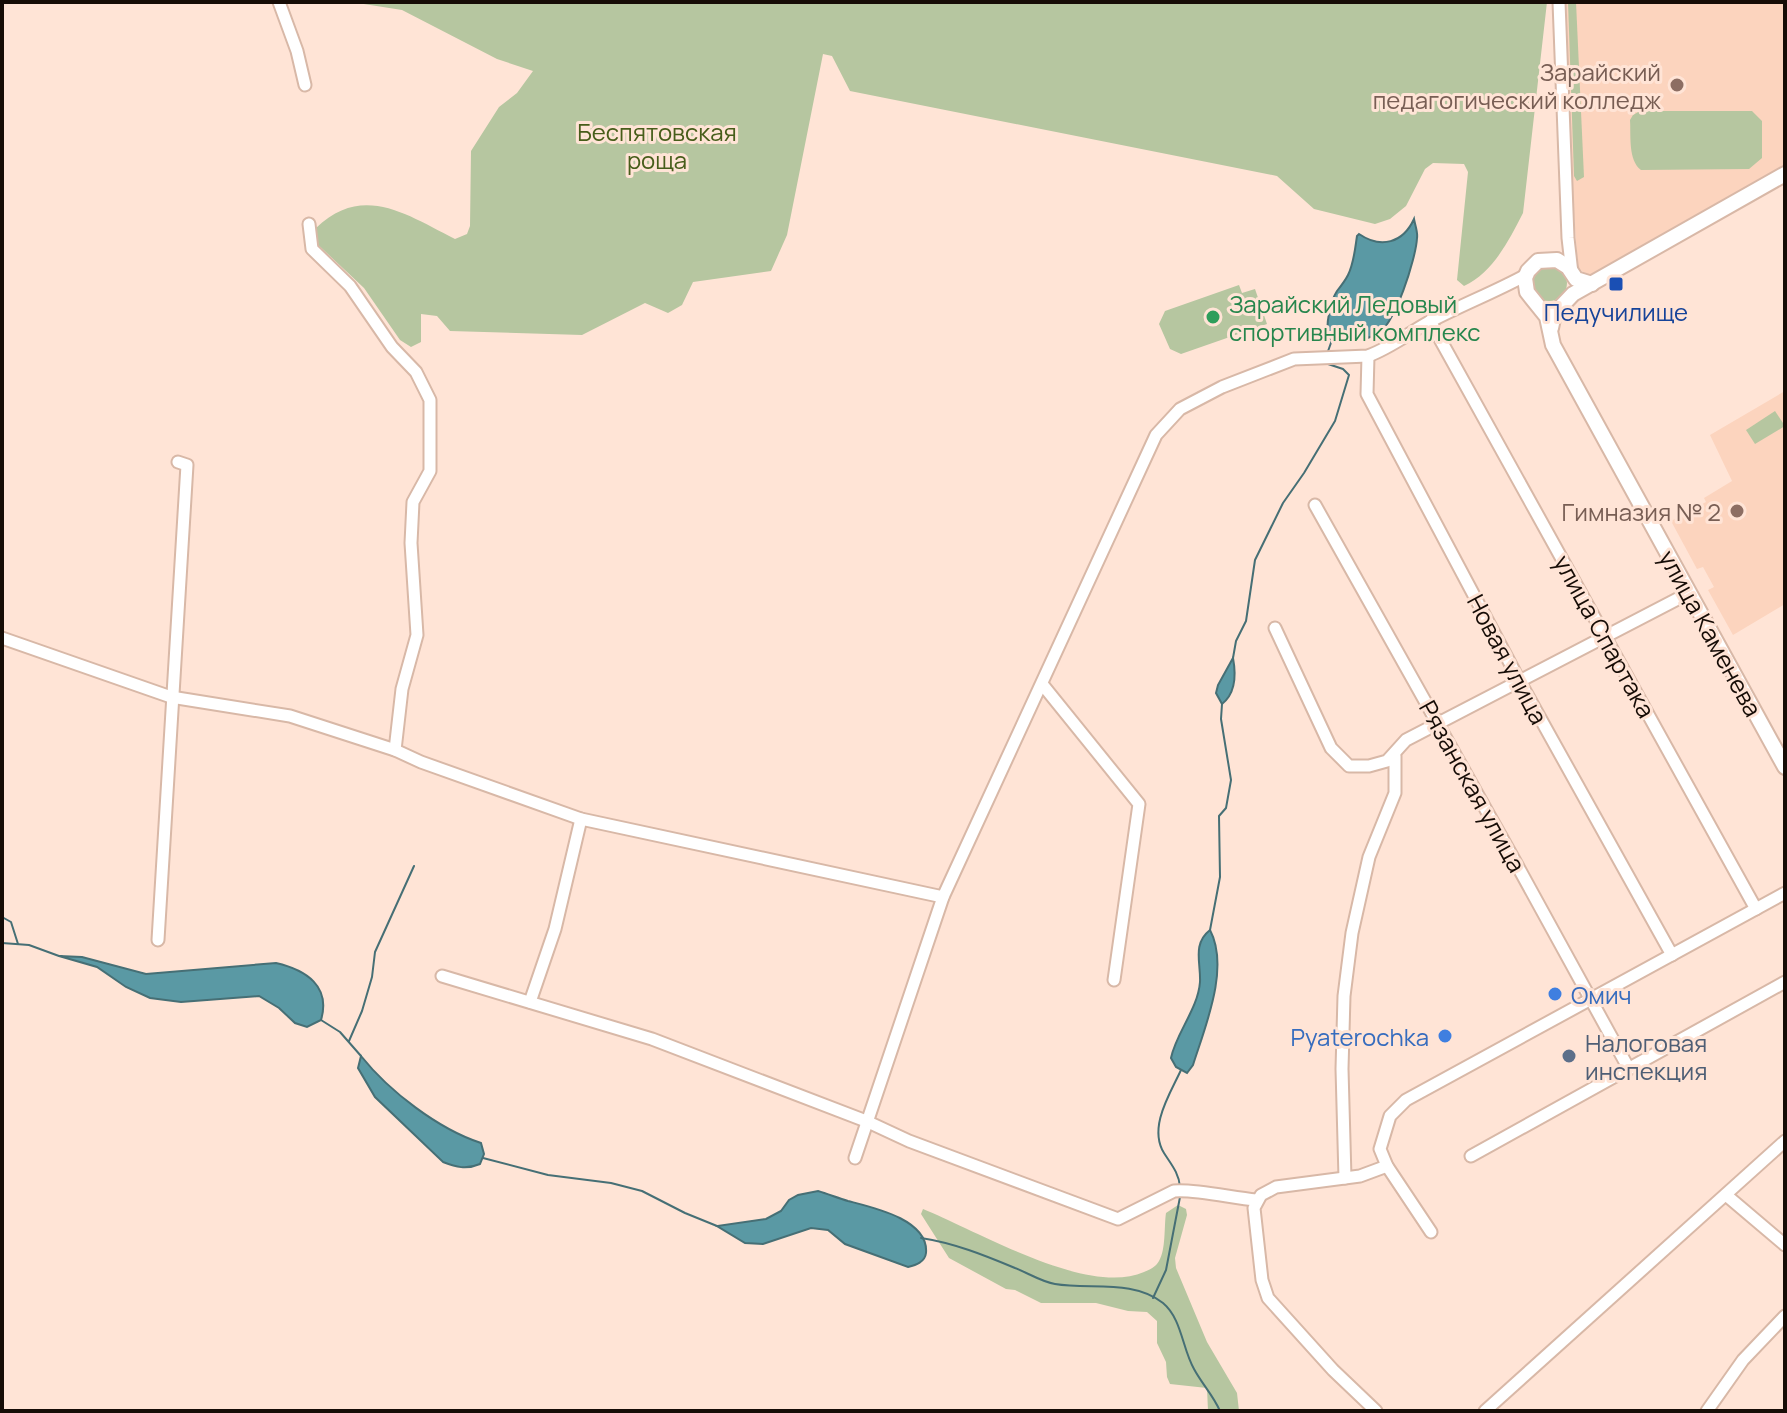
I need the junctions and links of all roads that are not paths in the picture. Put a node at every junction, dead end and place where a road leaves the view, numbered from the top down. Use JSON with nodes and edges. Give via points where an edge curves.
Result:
{"nodes":[{"id":1,"x":279,"y":2,"type":"edge"},
{"id":2,"x":1559,"y":2,"type":"edge"},
{"id":3,"x":305,"y":85,"type":"dead end"},
{"id":4,"x":1785,"y":174,"type":"edge"},
{"id":5,"x":309,"y":224,"type":"dead end"},
{"id":6,"x":1568,"y":238,"type":"junction"},
{"id":7,"x":1551,"y":259,"type":"junction"},
{"id":8,"x":1526,"y":275,"type":"junction"},
{"id":9,"x":1572,"y":275,"type":"junction"},
{"id":10,"x":1592,"y":284,"type":"junction"},
{"id":11,"x":1505,"y":288,"type":"junction"},
{"id":12,"x":1533,"y":299,"type":"junction"},
{"id":13,"x":1568,"y":299,"type":"junction"},
{"id":14,"x":1430,"y":321,"type":"junction"},
{"id":15,"x":1551,"y":328,"type":"junction"},
{"id":16,"x":1368,"y":356,"type":"junction"},
{"id":17,"x":178,"y":462,"type":"dead end"},
{"id":18,"x":1315,"y":505,"type":"dead end"},
{"id":19,"x":1689,"y":593,"type":"junction"},
{"id":20,"x":1275,"y":628,"type":"dead end"},
{"id":21,"x":1606,"y":637,"type":"junction"},
{"id":22,"x":2,"y":638,"type":"edge"},
{"id":23,"x":1520,"y":682,"type":"junction"},
{"id":24,"x":1042,"y":684,"type":"junction"},
{"id":25,"x":171,"y":697,"type":"junction"},
{"id":26,"x":1438,"y":724,"type":"junction"},
{"id":27,"x":395,"y":750,"type":"junction"},
{"id":28,"x":1395,"y":756,"type":"junction"},
{"id":29,"x":1785,"y":767,"type":"edge"},
{"id":30,"x":581,"y":819,"type":"junction"},
{"id":31,"x":1785,"y":893,"type":"edge"},
{"id":32,"x":943,"y":897,"type":"junction"},
{"id":33,"x":1756,"y":909,"type":"junction"},
{"id":34,"x":158,"y":940,"type":"dead end"},
{"id":35,"x":1672,"y":955,"type":"junction"},
{"id":36,"x":442,"y":976,"type":"dead end"},
{"id":37,"x":1114,"y":980,"type":"dead end"},
{"id":38,"x":1785,"y":982,"type":"edge"},
{"id":39,"x":1591,"y":1001,"type":"junction"},
{"id":40,"x":530,"y":1002,"type":"junction"},
{"id":41,"x":1629,"y":1069,"type":"junction"},
{"id":42,"x":866,"y":1121,"type":"junction"},
{"id":43,"x":1785,"y":1141,"type":"edge"},
{"id":44,"x":1471,"y":1156,"type":"dead end"},
{"id":45,"x":855,"y":1158,"type":"dead end"},
{"id":46,"x":1387,"y":1166,"type":"junction"},
{"id":47,"x":1345,"y":1178,"type":"junction"},
{"id":48,"x":1726,"y":1195,"type":"junction"},
{"id":49,"x":1256,"y":1200,"type":"junction"},
{"id":50,"x":1431,"y":1232,"type":"dead end"},
{"id":51,"x":1785,"y":1245,"type":"edge"},
{"id":52,"x":1785,"y":1316,"type":"edge"},
{"id":53,"x":1376,"y":1411,"type":"edge"},
{"id":54,"x":1485,"y":1411,"type":"edge"},
{"id":55,"x":1707,"y":1411,"type":"edge"}],
"edges":[{"from":1,"to":3,"type":"street"},
{"from":2,"to":6,"type":"street"},
{"from":4,"to":10,"type":"main road"},
{"from":5,"to":27,"type":"street","via":[[312,249],[350,286],[416,372],[430,400],[430,471],[413,502],[417,635],[402,689]]},
{"from":6,"to":7,"type":"street"},
{"from":6,"to":9,"type":"street"},
{"from":7,"to":8,"type":"main road","via":[[1538,261]]},
{"from":7,"to":9,"type":"main road","via":[[1563,263]]},
{"from":8,"to":11,"type":"street"},
{"from":8,"to":12,"type":"main road"},
{"from":9,"to":10,"type":"main road"},
{"from":9,"to":13,"type":"street"},
{"from":10,"to":13,"type":"main road"},
{"from":11,"to":12,"type":"street"},
{"from":11,"to":14,"type":"street"},
{"from":12,"to":13,"type":"street","via":[[1549,307]]},
{"from":12,"to":15,"type":"main road","name":"улица Каменева"},
{"from":13,"to":15,"type":"main road","via":[[1554,314]]},
{"from":14,"to":16,"type":"street"},
{"from":14,"to":21,"type":"street","name":"улица Спартака"},
{"from":15,"to":19,"type":"main road","name":"улица Каменева","via":[[1553,345]]},
{"from":16,"to":23,"type":"street","name":"Новая улица","via":[[1367,394]]},
{"from":16,"to":24,"type":"street","via":[[1294,359],[1180,409],[1156,435]]},
{"from":17,"to":25,"type":"street","via":[[187,465]]},
{"from":18,"to":26,"type":"street","name":"Рязанская улица"},
{"from":19,"to":21,"type":"street"},
{"from":19,"to":29,"type":"main road","name":"улица Каменева"},
{"from":20,"to":28,"type":"street","via":[[1331,748],[1349,766],[1369,766]]},
{"from":21,"to":23,"type":"street"},
{"from":21,"to":33,"type":"street","name":"улица Спартака"},
{"from":22,"to":25,"type":"street"},
{"from":23,"to":26,"type":"street"},
{"from":23,"to":35,"type":"street","name":"Новая улица"},
{"from":24,"to":32,"type":"street"},
{"from":24,"to":37,"type":"street","via":[[1139,804]]},
{"from":25,"to":27,"type":"street","via":[[290,716]]},
{"from":25,"to":34,"type":"street"},
{"from":26,"to":28,"type":"street","via":[[1406,740]]},
{"from":26,"to":39,"type":"street","name":"Рязанская улица"},
{"from":27,"to":30,"type":"street"},
{"from":28,"to":47,"type":"street","via":[[1395,793],[1369,857],[1344,996]]},
{"from":30,"to":32,"type":"street"},
{"from":30,"to":40,"type":"street","via":[[555,929]]},
{"from":31,"to":33,"type":"street"},
{"from":32,"to":42,"type":"street"},
{"from":33,"to":35,"type":"street"},
{"from":35,"to":39,"type":"street"},
{"from":36,"to":40,"type":"street"},
{"from":38,"to":41,"type":"street"},
{"from":39,"to":41,"type":"street","name":"Рязанская улица"},
{"from":39,"to":46,"type":"street","via":[[1406,1100],[1395,1109],[1380,1149]]},
{"from":40,"to":42,"type":"street","via":[[652,1039]]},
{"from":41,"to":44,"type":"street"},
{"from":42,"to":45,"type":"street"},
{"from":42,"to":49,"type":"street","via":[[1118,1219],[1174,1191]]},
{"from":43,"to":48,"type":"street"},
{"from":46,"to":47,"type":"street"},
{"from":46,"to":50,"type":"street"},
{"from":47,"to":49,"type":"street","via":[[1276,1187]]},
{"from":48,"to":51,"type":"street"},
{"from":48,"to":54,"type":"street"},
{"from":49,"to":53,"type":"street","via":[[1268,1298]]},
{"from":52,"to":55,"type":"street","via":[[1743,1360]]}]}
